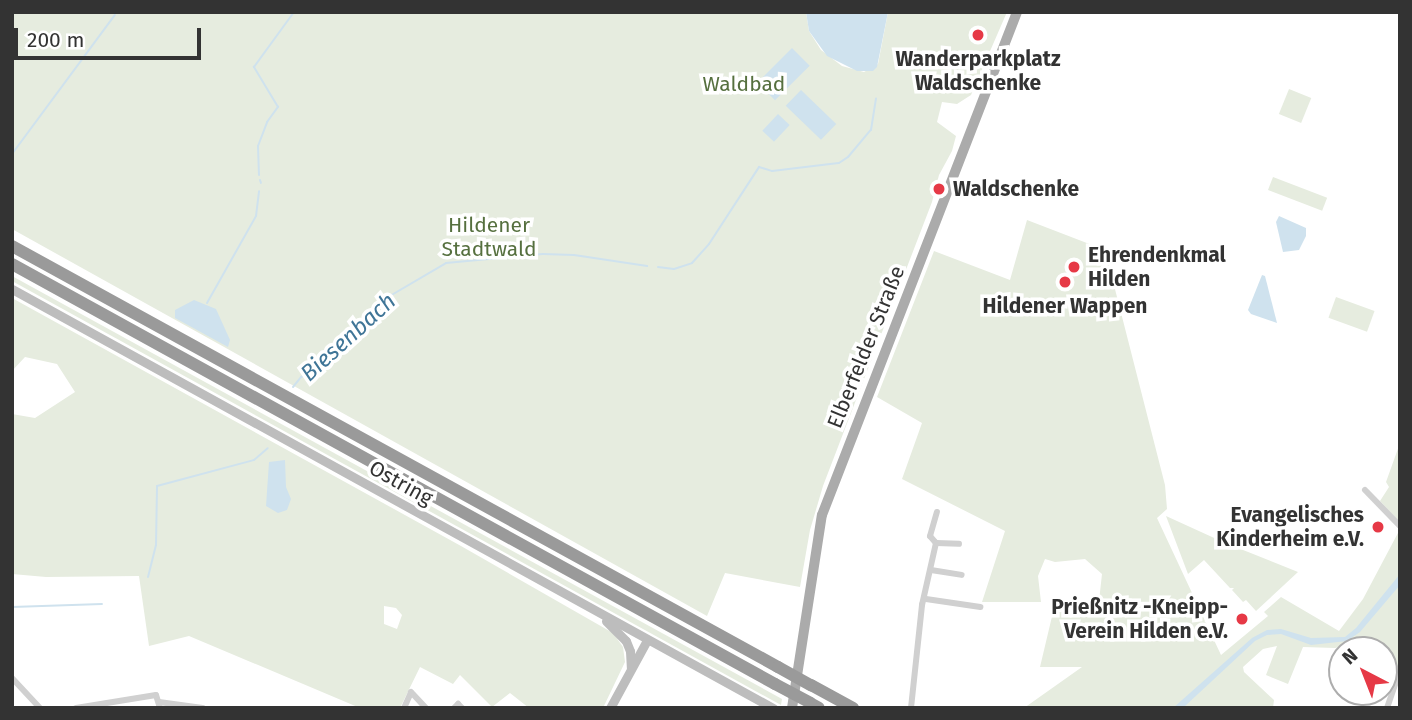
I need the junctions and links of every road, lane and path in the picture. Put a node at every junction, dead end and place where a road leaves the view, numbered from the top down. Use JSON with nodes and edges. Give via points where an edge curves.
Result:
{"nodes":[{"id":1,"x":1017,"y":12,"type":"edge"},
{"id":2,"x":12,"y":246,"type":"edge"},
{"id":3,"x":12,"y":264,"type":"edge"},
{"id":4,"x":12,"y":289,"type":"edge"},
{"id":5,"x":1366,"y":490,"type":"dead end"},
{"id":6,"x":937,"y":512,"type":"dead end"},
{"id":7,"x":1400,"y":526,"type":"edge"},
{"id":8,"x":936,"y":543,"type":"junction"},
{"id":9,"x":959,"y":544,"type":"dead end"},
{"id":10,"x":931,"y":570,"type":"junction"},
{"id":11,"x":962,"y":575,"type":"dead end"},
{"id":12,"x":926,"y":599,"type":"junction"},
{"id":13,"x":980,"y":607,"type":"dead end"},
{"id":14,"x":597,"y":613,"type":"junction"},
{"id":15,"x":647,"y":640,"type":"junction"},
{"id":16,"x":632,"y":668,"type":"junction"},
{"id":17,"x":1400,"y":671,"type":"edge"},
{"id":18,"x":12,"y":678,"type":"edge"},
{"id":19,"x":158,"y":702,"type":"edge"},
{"id":20,"x":814,"y":705,"type":"edge"},
{"id":21,"x":772,"y":707,"type":"edge"},
{"id":22,"x":40,"y":708,"type":"edge"},
{"id":23,"x":76,"y":708,"type":"edge"},
{"id":24,"x":203,"y":708,"type":"edge"},
{"id":25,"x":404,"y":708,"type":"edge"},
{"id":26,"x":426,"y":708,"type":"edge"},
{"id":27,"x":454,"y":708,"type":"edge"},
{"id":28,"x":462,"y":708,"type":"edge"},
{"id":29,"x":610,"y":708,"type":"edge"},
{"id":30,"x":792,"y":708,"type":"edge"},
{"id":31,"x":853,"y":708,"type":"edge"},
{"id":32,"x":911,"y":708,"type":"edge"},
{"id":33,"x":1387,"y":708,"type":"edge"}],
"edges":[{"from":1,"to":30,"type":"main road","name":"Elberfelder Straße","via":[[822,515]]},
{"from":2,"to":31,"type":"highway","bridge":true},
{"from":3,"to":20,"type":"highway","bridge":true},
{"from":4,"to":14,"type":"main road","name":"Ostring"},
{"from":5,"to":7,"type":"street"},
{"from":6,"to":8,"type":"street","via":[[930,536]]},
{"from":8,"to":9,"type":"street"},
{"from":8,"to":10,"type":"street"},
{"from":10,"to":11,"type":"street"},
{"from":10,"to":12,"type":"street"},
{"from":12,"to":13,"type":"street"},
{"from":12,"to":32,"type":"street"},
{"from":14,"to":15,"type":"main road","name":"Ostring"},
{"from":14,"to":16,"type":"main road","via":[[626,641]]},
{"from":15,"to":16,"type":"main road"},
{"from":15,"to":21,"type":"main road","name":"Ostring"},
{"from":16,"to":29,"type":"main road"},
{"from":17,"to":33,"type":"street"},
{"from":18,"to":22,"type":"street"},
{"from":19,"to":23,"type":"street"},
{"from":19,"to":24,"type":"street"},
{"from":25,"to":26,"type":"street","via":[[411,692]]},
{"from":27,"to":28,"type":"street","via":[[458,704]]}]}
